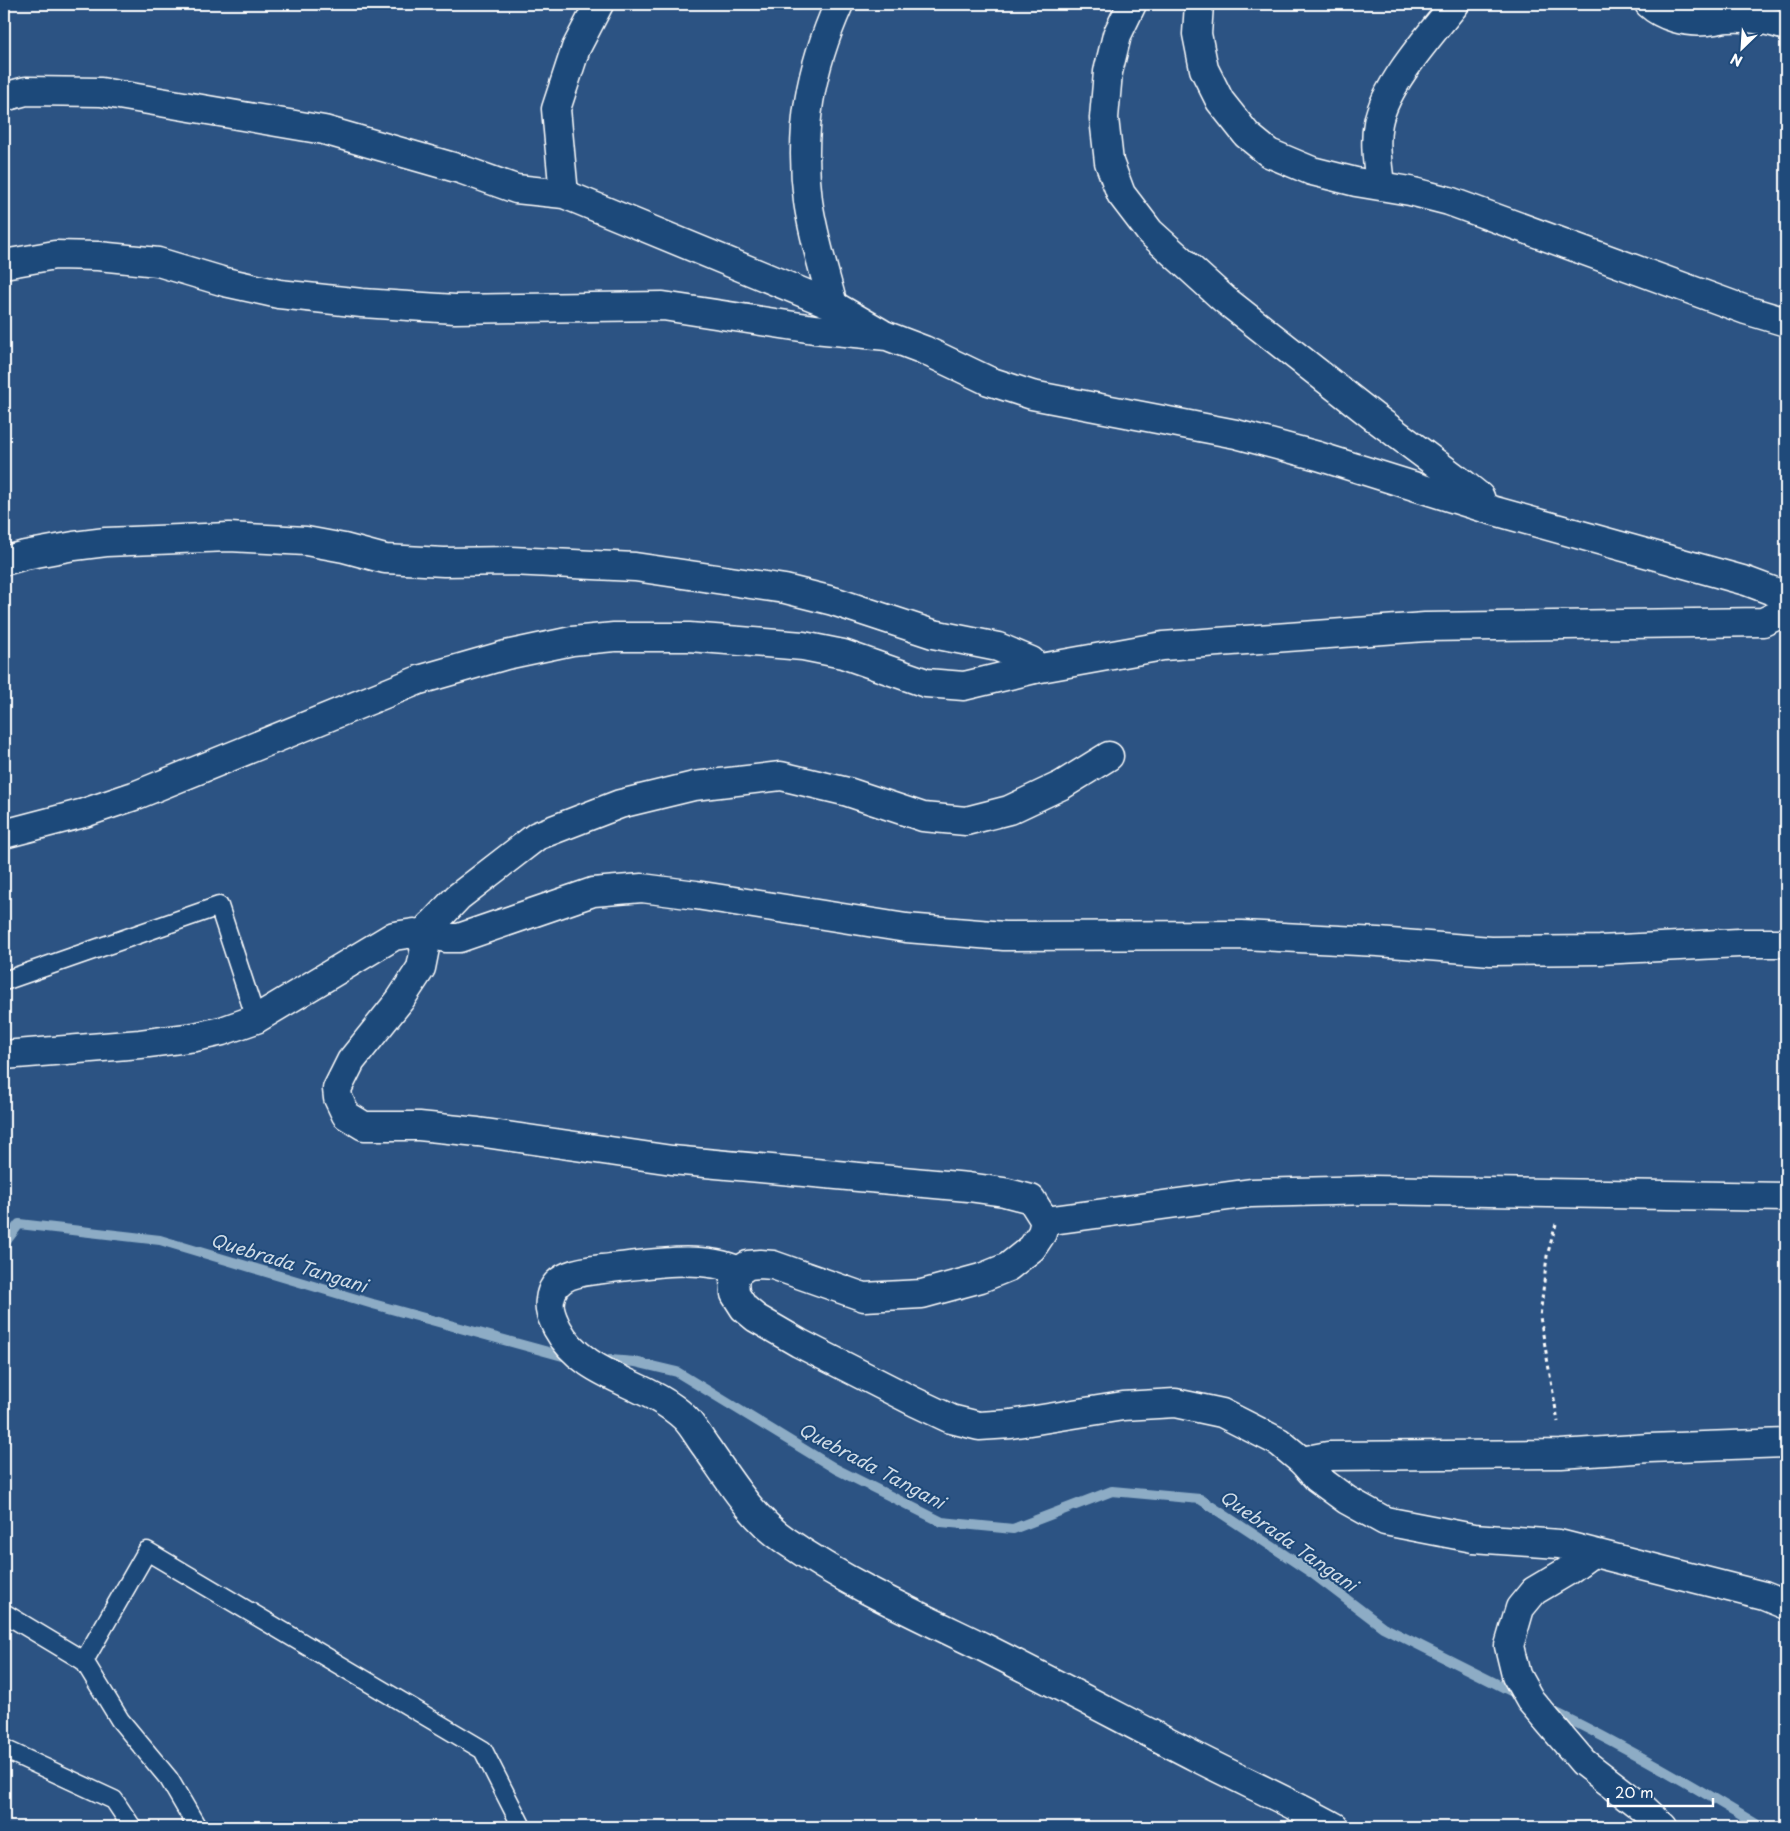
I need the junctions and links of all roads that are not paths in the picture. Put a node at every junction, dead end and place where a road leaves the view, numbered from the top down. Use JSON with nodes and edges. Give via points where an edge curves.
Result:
{"nodes":[{"id":1,"x":599,"y":4,"type":"edge"},
{"id":2,"x":838,"y":4,"type":"edge"},
{"id":3,"x":1132,"y":4,"type":"edge"},
{"id":4,"x":1199,"y":4,"type":"edge"},
{"id":5,"x":1455,"y":4,"type":"edge"},
{"id":6,"x":1649,"y":4,"type":"edge"},
{"id":7,"x":1786,"y":26,"type":"edge"},
{"id":8,"x":4,"y":97,"type":"edge"},
{"id":9,"x":1380,"y":185,"type":"junction"},
{"id":10,"x":564,"y":194,"type":"junction"},
{"id":11,"x":4,"y":264,"type":"edge"},
{"id":12,"x":833,"y":305,"type":"junction"},
{"id":13,"x":1786,"y":322,"type":"edge"},
{"id":14,"x":887,"y":336,"type":"junction"},
{"id":15,"x":1484,"y":508,"type":"junction"},
{"id":16,"x":4,"y":561,"type":"edge"},
{"id":17,"x":1786,"y":596,"type":"edge"},
{"id":18,"x":1786,"y":607,"type":"edge"},
{"id":19,"x":1036,"y":669,"type":"junction"},
{"id":20,"x":1108,"y":756,"type":"dead end"},
{"id":21,"x":4,"y":834,"type":"edge"},
{"id":22,"x":425,"y":931,"type":"junction"},
{"id":23,"x":1786,"y":943,"type":"edge"},
{"id":24,"x":4,"y":981,"type":"edge"},
{"id":25,"x":256,"y":1019,"type":"junction"},
{"id":26,"x":4,"y":1055,"type":"edge"},
{"id":27,"x":1786,"y":1197,"type":"edge"},
{"id":28,"x":1044,"y":1221,"type":"junction"},
{"id":29,"x":739,"y":1271,"type":"junction"},
{"id":30,"x":1786,"y":1443,"type":"edge"},
{"id":31,"x":1302,"y":1460,"type":"junction"},
{"id":32,"x":1592,"y":1553,"type":"junction"},
{"id":33,"x":1786,"y":1605,"type":"edge"},
{"id":34,"x":4,"y":1613,"type":"edge"},
{"id":35,"x":84,"y":1661,"type":"junction"},
{"id":36,"x":4,"y":1749,"type":"edge"},
{"id":37,"x":132,"y":1827,"type":"edge"},
{"id":38,"x":197,"y":1827,"type":"edge"},
{"id":39,"x":522,"y":1827,"type":"edge"},
{"id":40,"x":1334,"y":1827,"type":"edge"},
{"id":41,"x":1664,"y":1827,"type":"edge"}],
"edges":[{"from":1,"to":10,"type":"street","via":[[576,48],[556,109]]},
{"from":2,"to":12,"type":"street","via":[[815,69],[804,140],[808,202]]},
{"from":3,"to":15,"type":"street","via":[[1117,35],[1108,72],[1104,118],[1109,162],[1121,194],[1150,232],[1224,299],[1480,497]]},
{"from":4,"to":9,"type":"street","via":[[1197,34],[1204,69],[1220,101],[1247,135],[1269,153],[1312,172]]},
{"from":5,"to":9,"type":"street","via":[[1390,91],[1378,123]]},
{"from":6,"to":7,"type":"street","via":[[1671,18],[1704,22],[1754,19]]},
{"from":8,"to":10,"type":"street","via":[[26,91],[101,92],[206,109],[324,130],[460,169],[516,189]]},
{"from":9,"to":13,"type":"street","via":[[1448,202]]},
{"from":10,"to":12,"type":"street"},
{"from":11,"to":14,"type":"street","via":[[55,255],[98,256],[158,262],[279,294],[362,303],[455,308],[663,306],[814,330]]},
{"from":12,"to":14,"type":"street"},
{"from":14,"to":15,"type":"street","via":[[989,381],[1032,395],[1236,434]]},
{"from":15,"to":17,"type":"street","via":[[1746,581]]},
{"from":16,"to":19,"type":"street","via":[[106,542],[228,537],[306,541],[385,559],[635,567],[785,589],[833,600],[933,634],[998,647],[1031,661]]},
{"from":18,"to":19,"type":"street","via":[[1763,622],[1426,627],[1163,646]]},
{"from":19,"to":21,"type":"street","via":[[964,686],[926,683],[843,654],[803,646],[689,637],[572,641],[506,654],[419,680],[134,796]]},
{"from":20,"to":22,"type":"street","via":[[1062,785],[1010,810],[966,821],[923,817],[848,792],[780,776],[694,786],[620,804],[537,836],[458,896]]},
{"from":22,"to":23,"type":"street","via":[[445,938],[459,938],[593,892],[642,888],[906,928],[1004,936],[1242,935],[1491,951]]},
{"from":22,"to":25,"type":"street","via":[[394,936]]},
{"from":22,"to":28,"type":"street","via":[[421,968],[400,1000],[350,1061],[337,1089],[346,1115],[359,1124],[478,1132],[672,1160],[995,1191],[1031,1200]]},
{"from":24,"to":25,"type":"lane","via":[[219,906]]},
{"from":25,"to":26,"type":"street","via":[[195,1037]]},
{"from":27,"to":28,"type":"street","via":[[1372,1190],[1252,1193]]},
{"from":28,"to":29,"type":"street","via":[[1042,1233],[1032,1248],[1008,1267],[982,1278],[922,1294],[864,1297],[773,1266],[748,1265]]},
{"from":29,"to":31,"type":"street","via":[[734,1279],[735,1294],[756,1318],[951,1419],[979,1426],[1011,1424],[1123,1406],[1175,1403],[1222,1414],[1279,1442]]},
{"from":29,"to":40,"type":"street","via":[[711,1262],[582,1271],[561,1279],[552,1290],[551,1316],[561,1335],[584,1360],[596,1369],[658,1398],[686,1419],[746,1504],[783,1539],[852,1583]]},
{"from":30,"to":31,"type":"street","via":[[1561,1454],[1328,1456]]},
{"from":31,"to":32,"type":"street","via":[[1317,1478],[1347,1500],[1385,1521],[1473,1538],[1560,1544]]},
{"from":32,"to":33,"type":"street","via":[[1764,1596]]},
{"from":32,"to":41,"type":"street","via":[[1534,1591],[1520,1608],[1509,1646],[1516,1675],[1530,1700],[1584,1762]]},
{"from":34,"to":35,"type":"lane"},
{"from":35,"to":38,"type":"lane","via":[[120,1720],[169,1779]]},
{"from":35,"to":39,"type":"lane","via":[[147,1551],[483,1750]]},
{"from":36,"to":37,"type":"lane","via":[[114,1800]]}]}
